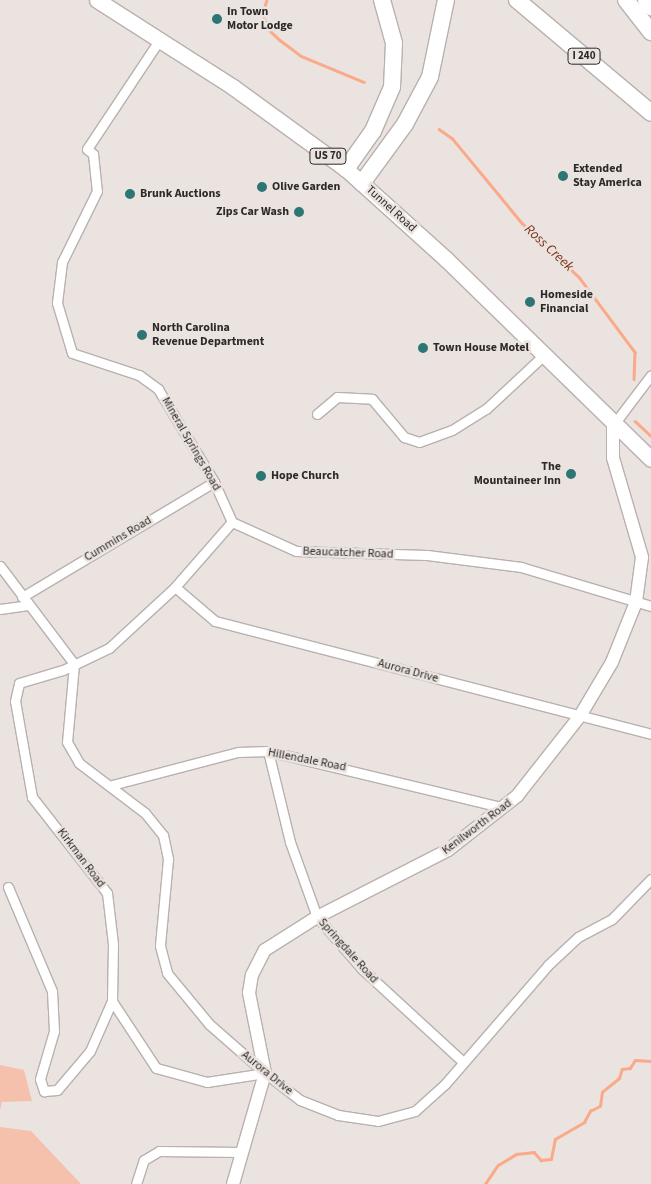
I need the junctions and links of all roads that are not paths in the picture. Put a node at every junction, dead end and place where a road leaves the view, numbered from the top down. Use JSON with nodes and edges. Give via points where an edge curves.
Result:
{"nodes":[{"id":1,"x":97,"y":0,"type":"edge"},
{"id":2,"x":382,"y":0,"type":"edge"},
{"id":3,"x":446,"y":0,"type":"edge"},
{"id":4,"x":517,"y":0,"type":"edge"},
{"id":5,"x":626,"y":0,"type":"edge"},
{"id":6,"x":646,"y":0,"type":"edge"},
{"id":7,"x":651,"y":7,"type":"edge"},
{"id":8,"x":651,"y":32,"type":"edge"},
{"id":9,"x":160,"y":39,"type":"junction"},
{"id":10,"x":651,"y":113,"type":"edge"},
{"id":11,"x":346,"y":169,"type":"junction"},
{"id":12,"x":362,"y":183,"type":"junction"},
{"id":13,"x":544,"y":355,"type":"junction"},
{"id":14,"x":651,"y":375,"type":"edge"},
{"id":15,"x":317,"y":414,"type":"dead end"},
{"id":16,"x":614,"y":425,"type":"junction"},
{"id":17,"x":651,"y":459,"type":"edge"},
{"id":18,"x":214,"y":482,"type":"junction"},
{"id":19,"x":232,"y":522,"type":"junction"},
{"id":20,"x":0,"y":566,"type":"edge"},
{"id":21,"x":175,"y":587,"type":"junction"},
{"id":22,"x":22,"y":597,"type":"junction"},
{"id":23,"x":636,"y":602,"type":"junction"},
{"id":24,"x":28,"y":605,"type":"junction"},
{"id":25,"x":651,"y":606,"type":"edge"},
{"id":26,"x":0,"y":609,"type":"edge"},
{"id":27,"x":74,"y":664,"type":"junction"},
{"id":28,"x":580,"y":716,"type":"junction"},
{"id":29,"x":651,"y":734,"type":"edge"},
{"id":30,"x":268,"y":751,"type":"junction"},
{"id":31,"x":112,"y":785,"type":"junction"},
{"id":32,"x":502,"y":806,"type":"junction"},
{"id":33,"x":651,"y":880,"type":"edge"},
{"id":34,"x":8,"y":887,"type":"dead end"},
{"id":35,"x":317,"y":917,"type":"junction"},
{"id":36,"x":112,"y":1001,"type":"junction"},
{"id":37,"x":462,"y":1061,"type":"junction"},
{"id":38,"x":264,"y":1073,"type":"junction"},
{"id":39,"x":240,"y":1152,"type":"junction"},
{"id":40,"x":136,"y":1184,"type":"edge"},
{"id":41,"x":233,"y":1184,"type":"edge"}],
"edges":[{"from":1,"to":9,"type":"main road","name":"Tunnel Road","number":"US 70"},
{"from":2,"to":11,"type":"highway","via":[[394,43],[392,86],[373,131]]},
{"from":3,"to":12,"type":"highway","via":[[430,77],[405,124]]},
{"from":4,"to":10,"type":"highway","number":"I 240"},
{"from":5,"to":8,"type":"highway"},
{"from":6,"to":7,"type":"highway"},
{"from":9,"to":11,"type":"main road","name":"Tunnel Road","number":"US 70"},
{"from":9,"to":18,"type":"street","name":"Mineral Springs Road","via":[[87,149],[93,154],[97,190],[62,262],[57,303],[72,353],[139,375],[158,389]]},
{"from":11,"to":12,"type":"main road","name":"Tunnel Road","number":"US 70"},
{"from":12,"to":13,"type":"main road","name":"Tunnel Road","number":"US 70"},
{"from":13,"to":15,"type":"street","via":[[486,408],[452,430],[420,442],[404,437],[372,399],[338,397]]},
{"from":13,"to":16,"type":"main road","name":"Tunnel Road","number":"US 70"},
{"from":14,"to":16,"type":"street"},
{"from":16,"to":17,"type":"main road","name":"Tunnel Road","number":"US 70"},
{"from":16,"to":23,"type":"street","name":"Kenilworth Road","via":[[607,441],[641,547]]},
{"from":18,"to":19,"type":"street","name":"Mineral Springs Road"},
{"from":18,"to":22,"type":"street","name":"Cummins Road"},
{"from":19,"to":21,"type":"street"},
{"from":19,"to":23,"type":"street","name":"Beaucatcher Road","via":[[296,551],[427,555],[521,567]]},
{"from":20,"to":22,"type":"street"},
{"from":21,"to":27,"type":"street","via":[[109,648]]},
{"from":21,"to":28,"type":"street","name":"Aurora Drive","via":[[215,621]]},
{"from":22,"to":24,"type":"street"},
{"from":23,"to":25,"type":"street","name":"Beaucatcher Road"},
{"from":23,"to":28,"type":"street","name":"Kenilworth Road","via":[[612,662]]},
{"from":24,"to":26,"type":"street"},
{"from":24,"to":27,"type":"street"},
{"from":27,"to":31,"type":"street","name":"Aurora Drive","via":[[67,742],[79,763]]},
{"from":27,"to":36,"type":"street","name":"Kirkman Road","via":[[19,683],[15,701],[32,796],[107,893],[113,944]]},
{"from":28,"to":29,"type":"street","name":"Aurora Drive"},
{"from":28,"to":32,"type":"street","name":"Kenilworth Road","via":[[534,778]]},
{"from":30,"to":31,"type":"street","name":"Hillendale Road","via":[[238,752]]},
{"from":30,"to":32,"type":"street","name":"Hillendale Road"},
{"from":30,"to":35,"type":"street","name":"Springdale Road","via":[[290,842]]},
{"from":31,"to":38,"type":"street","name":"Aurora Drive","via":[[163,835],[168,859],[160,946],[167,973],[209,1024]]},
{"from":32,"to":35,"type":"street","name":"Kenilworth Road","via":[[448,850]]},
{"from":33,"to":37,"type":"street","name":"Aurora Drive","via":[[612,919],[578,937],[548,965]]},
{"from":34,"to":36,"type":"street","via":[[52,991],[54,1031],[40,1079],[44,1091],[57,1090],[78,1066],[102,1031]]},
{"from":35,"to":37,"type":"street","name":"Springdale Road","via":[[362,969]]},
{"from":35,"to":38,"type":"street","name":"Kenilworth Road","via":[[265,950],[252,974],[249,993]]},
{"from":36,"to":38,"type":"street","via":[[156,1068],[207,1082]]},
{"from":37,"to":38,"type":"street","name":"Aurora Drive","via":[[445,1084],[415,1111],[378,1121],[338,1115],[300,1100]]},
{"from":38,"to":39,"type":"street","name":"Kenilworth Road","via":[[257,1110]]},
{"from":39,"to":40,"type":"street","via":[[159,1150],[144,1160]]},
{"from":39,"to":41,"type":"street","name":"Kenilworth Road"}]}
